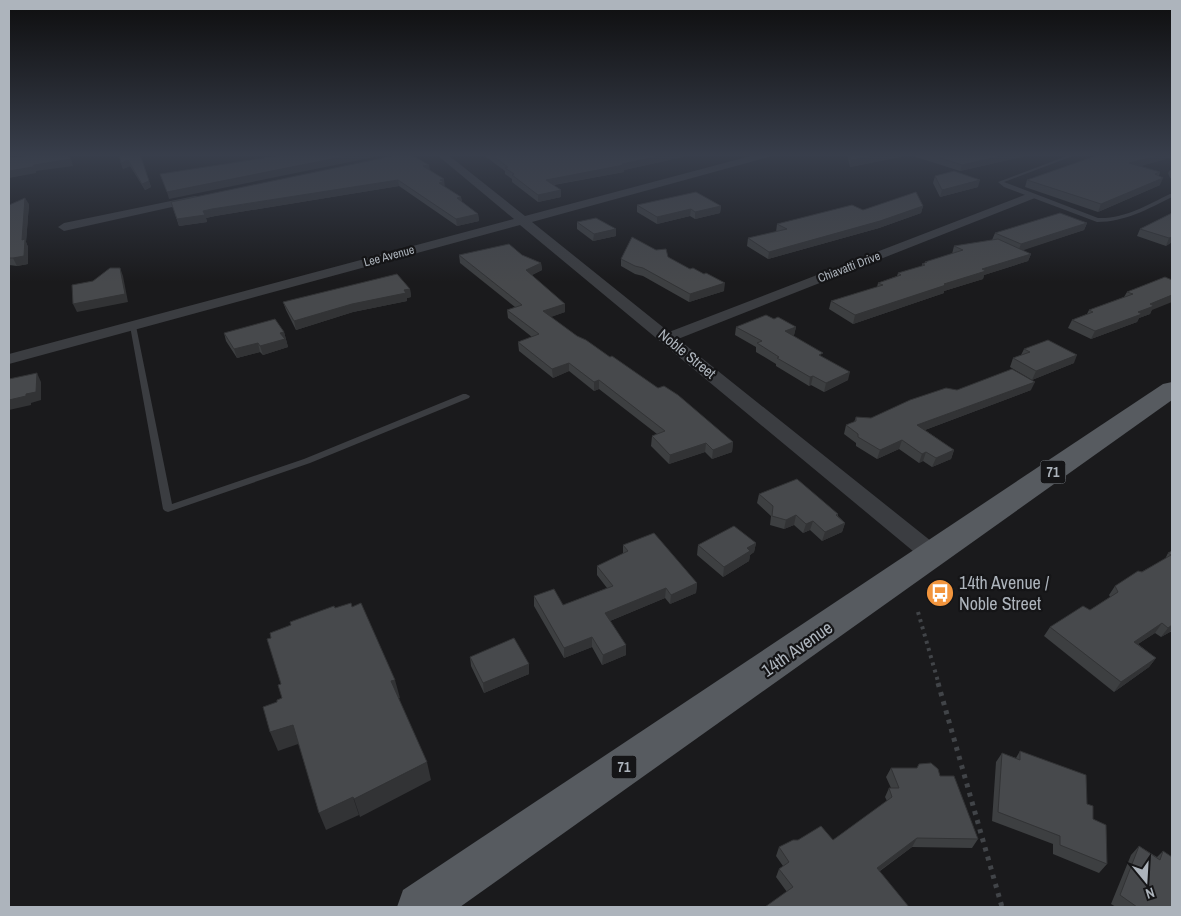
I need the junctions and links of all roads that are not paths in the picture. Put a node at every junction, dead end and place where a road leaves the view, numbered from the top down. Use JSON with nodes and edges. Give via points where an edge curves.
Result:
{"nodes":[{"id":1,"x":205,"y":197,"type":"edge"},
{"id":2,"x":493,"y":197,"type":"edge"},
{"id":3,"x":609,"y":197,"type":"edge"},
{"id":4,"x":1029,"y":197,"type":"edge"},
{"id":5,"x":1033,"y":197,"type":"edge"},
{"id":6,"x":1168,"y":197,"type":"edge"},
{"id":7,"x":522,"y":220,"type":"junction"},
{"id":8,"x":64,"y":227,"type":"dead end"},
{"id":9,"x":133,"y":326,"type":"junction"},
{"id":10,"x":667,"y":338,"type":"junction"},
{"id":11,"x":9,"y":359,"type":"edge"},
{"id":12,"x":1172,"y":389,"type":"edge"},
{"id":13,"x":466,"y":396,"type":"dead end"},
{"id":14,"x":933,"y":555,"type":"junction"},
{"id":15,"x":420,"y":907,"type":"edge"}],
"edges":[{"from":1,"to":8,"type":"street"},
{"from":2,"to":7,"type":"street","name":"Noble Street"},
{"from":3,"to":7,"type":"street","name":"Lee Avenue"},
{"from":4,"to":10,"type":"street","name":"Chiavatti Drive"},
{"from":5,"to":6,"type":"lane","via":[[1097,220],[1109,221],[1120,220]]},
{"from":7,"to":9,"type":"street","name":"Lee Avenue"},
{"from":7,"to":10,"type":"street","name":"Noble Street"},
{"from":9,"to":11,"type":"street","name":"Lee Avenue"},
{"from":9,"to":13,"type":"lane","via":[[168,510],[307,462]]},
{"from":10,"to":14,"type":"street","name":"Noble Street"},
{"from":12,"to":14,"type":"main road","name":"14th Avenue","number":"71"},
{"from":14,"to":15,"type":"main road","name":"14th Avenue","number":"71"}]}
